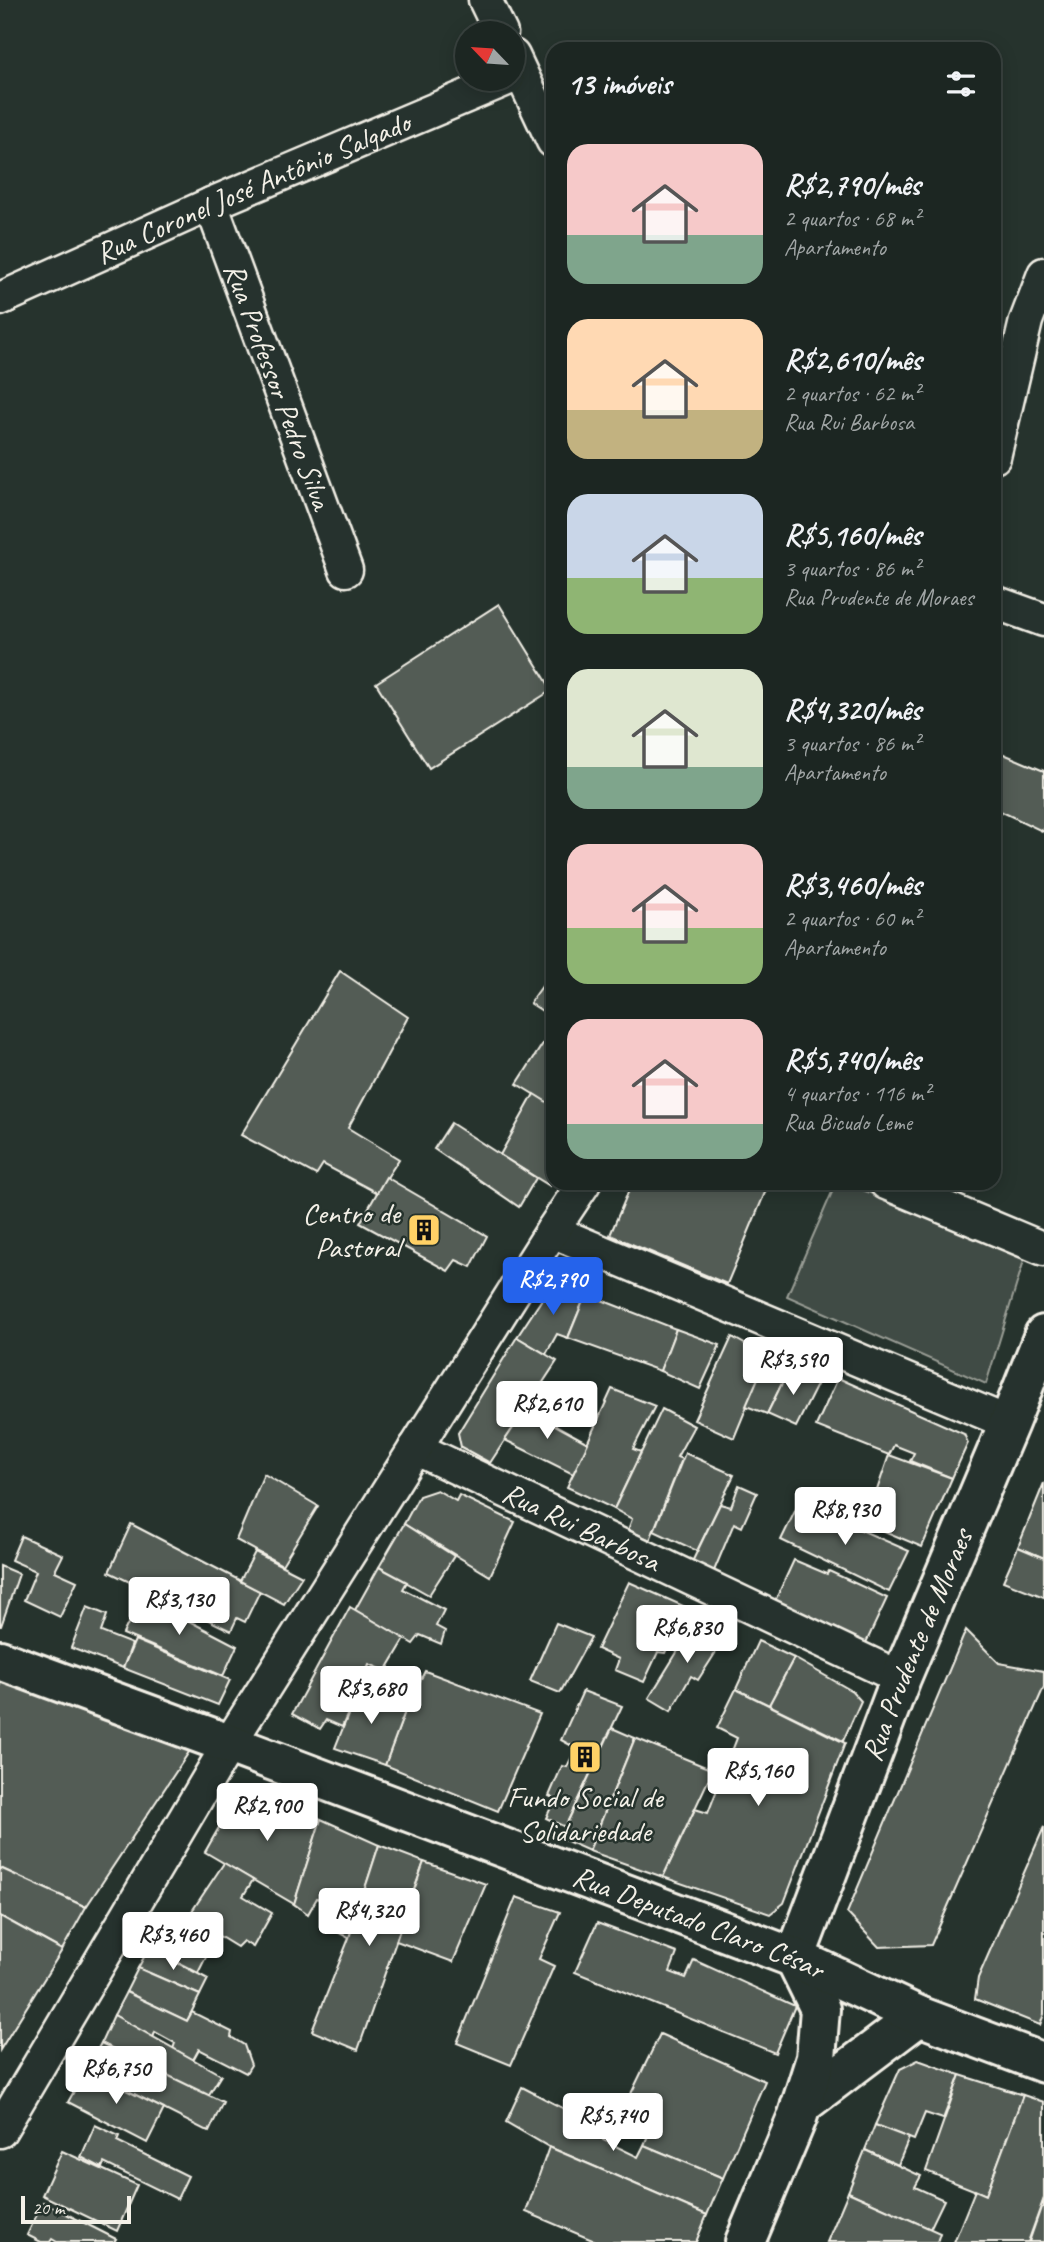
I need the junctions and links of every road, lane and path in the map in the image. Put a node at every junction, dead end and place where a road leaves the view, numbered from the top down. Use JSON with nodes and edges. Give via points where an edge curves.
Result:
{"nodes":[{"id":1,"x":485,"y":0,"type":"edge"},
{"id":2,"x":495,"y":21,"type":"edge"},
{"id":3,"x":468,"y":91,"type":"edge"},
{"id":4,"x":524,"y":91,"type":"edge"},
{"id":5,"x":546,"y":129,"type":"edge"},
{"id":6,"x":211,"y":204,"type":"junction"},
{"id":7,"x":1044,"y":274,"type":"edge"},
{"id":8,"x":0,"y":299,"type":"edge"},
{"id":9,"x":1001,"y":427,"type":"edge"},
{"id":10,"x":346,"y":570,"type":"dead end"},
{"id":11,"x":1001,"y":605,"type":"edge"},
{"id":12,"x":1044,"y":620,"type":"edge"},
{"id":13,"x":579,"y":1190,"type":"edge"},
{"id":14,"x":903,"y":1190,"type":"edge"},
{"id":15,"x":552,"y":1231,"type":"junction"},
{"id":16,"x":1044,"y":1250,"type":"edge"},
{"id":17,"x":1044,"y":1335,"type":"edge"},
{"id":18,"x":1009,"y":1423,"type":"junction"},
{"id":19,"x":415,"y":1448,"type":"junction"},
{"id":20,"x":0,"y":1660,"type":"edge"},
{"id":21,"x":901,"y":1678,"type":"junction"},
{"id":22,"x":229,"y":1744,"type":"junction"},
{"id":23,"x":795,"y":1958,"type":"junction"},
{"id":24,"x":919,"y":2016,"type":"junction"},
{"id":25,"x":1044,"y":2063,"type":"edge"},
{"id":26,"x":799,"y":2112,"type":"junction"},
{"id":27,"x":0,"y":2131,"type":"edge"},
{"id":28,"x":746,"y":2242,"type":"edge"}],
"edges":[{"from":1,"to":2,"type":"street"},
{"from":3,"to":6,"type":"street","name":"Rua Coronel José Antônio Salgado"},
{"from":4,"to":5,"type":"street"},
{"from":6,"to":8,"type":"street","name":"Rua Coronel José Antônio Salgado"},
{"from":6,"to":10,"type":"street","name":"Rua Professor Pedro Silva"},
{"from":7,"to":9,"type":"street","via":[[1026,321]]},
{"from":11,"to":12,"type":"street"},
{"from":13,"to":15,"type":"street"},
{"from":14,"to":16,"type":"street"},
{"from":15,"to":18,"type":"street"},
{"from":15,"to":19,"type":"street"},
{"from":17,"to":18,"type":"main road","name":"Rua Prudente de Moraes"},
{"from":18,"to":21,"type":"main road","name":"Rua Prudente de Moraes"},
{"from":19,"to":21,"type":"street","name":"Rua Rui Barbosa"},
{"from":19,"to":22,"type":"street"},
{"from":20,"to":22,"type":"main road","name":"Rua Deputado Claro César"},
{"from":21,"to":23,"type":"main road","name":"Rua Prudente de Moraes"},
{"from":22,"to":23,"type":"main road","name":"Rua Deputado Claro César"},
{"from":22,"to":27,"type":"street"},
{"from":23,"to":24,"type":"main road","name":"Rua Deputado Claro César"},
{"from":23,"to":26,"type":"main road","via":[[820,2009],[816,2058]]},
{"from":24,"to":25,"type":"main road","name":"Rua Deputado Claro César"},
{"from":24,"to":26,"type":"main road"},
{"from":26,"to":28,"type":"main road"}]}
